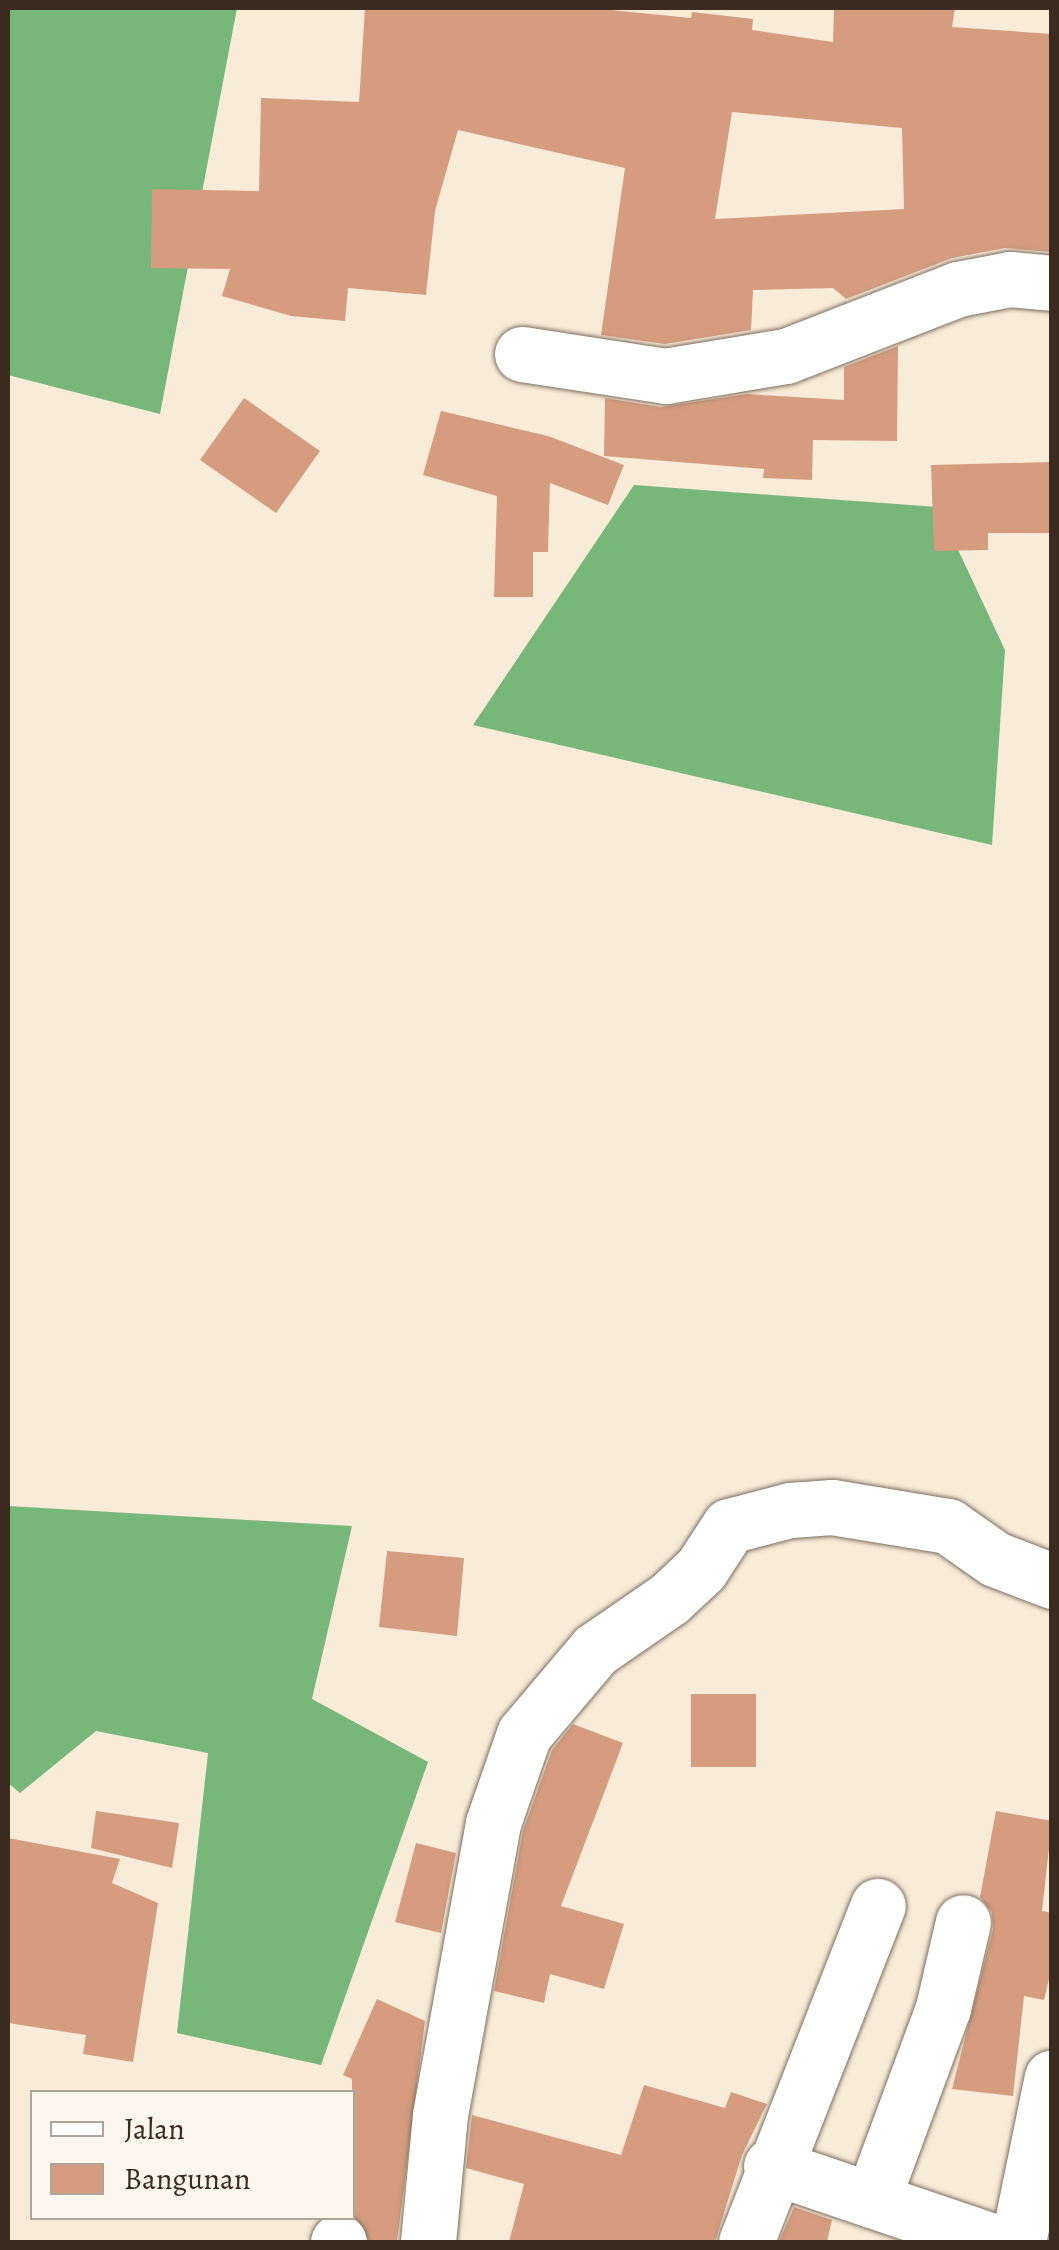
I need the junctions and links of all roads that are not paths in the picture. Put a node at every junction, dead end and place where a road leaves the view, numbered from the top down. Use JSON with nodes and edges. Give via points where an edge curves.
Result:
{"nodes":[{"id":1,"x":1052,"y":282,"type":"edge"},
{"id":2,"x":522,"y":354,"type":"dead end"},
{"id":3,"x":1052,"y":1581,"type":"edge"},
{"id":4,"x":878,"y":1906,"type":"dead end"},
{"id":5,"x":962,"y":1922,"type":"dead end"},
{"id":6,"x":1052,"y":2077,"type":"edge"},
{"id":7,"x":772,"y":2166,"type":"junction"},
{"id":8,"x":872,"y":2200,"type":"junction"},
{"id":9,"x":428,"y":2242,"type":"edge"},
{"id":10,"x":746,"y":2242,"type":"edge"},
{"id":11,"x":996,"y":2242,"type":"edge"},
{"id":12,"x":1018,"y":2242,"type":"edge"}],
"edges":[{"from":1,"to":2,"type":"street","via":[[1010,278],[958,290],[786,356],[666,376]]},
{"from":3,"to":9,"type":"street","via":[[995,1559],[948,1526],[832,1507],[790,1510],[729,1526],[669,1599],[595,1650],[524,1734],[493,1824],[440,2116]]},
{"from":4,"to":7,"type":"street"},
{"from":5,"to":8,"type":"street","via":[[942,2008]]},
{"from":6,"to":12,"type":"street"},
{"from":7,"to":8,"type":"street"},
{"from":7,"to":10,"type":"street"},
{"from":8,"to":11,"type":"street"}]}
